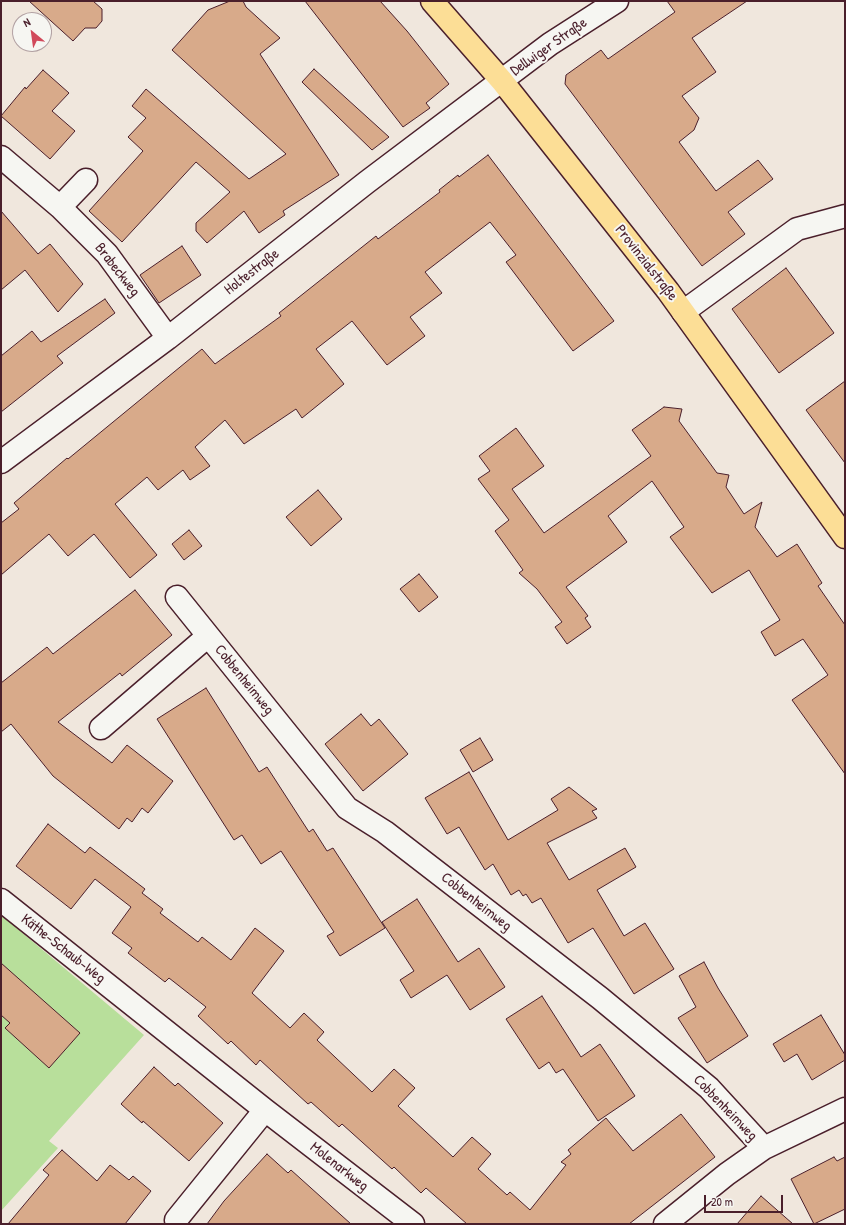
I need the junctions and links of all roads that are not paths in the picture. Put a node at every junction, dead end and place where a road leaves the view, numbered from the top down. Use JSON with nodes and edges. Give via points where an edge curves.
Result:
{"nodes":[{"id":1,"x":432,"y":1,"type":"edge"},
{"id":2,"x":617,"y":1,"type":"edge"},
{"id":3,"x":502,"y":81,"type":"junction"},
{"id":4,"x":1,"y":158,"type":"edge"},
{"id":5,"x":86,"y":180,"type":"dead end"},
{"id":6,"x":60,"y":207,"type":"junction"},
{"id":7,"x":845,"y":216,"type":"edge"},
{"id":8,"x":683,"y":312,"type":"junction"},
{"id":9,"x":168,"y":338,"type":"junction"},
{"id":10,"x":1,"y":462,"type":"edge"},
{"id":11,"x":845,"y":537,"type":"edge"},
{"id":12,"x":176,"y":597,"type":"dead end"},
{"id":13,"x":208,"y":636,"type":"junction"},
{"id":14,"x":100,"y":728,"type":"dead end"},
{"id":15,"x":1,"y":900,"type":"edge"},
{"id":16,"x":125,"y":997,"type":"joint"},
{"id":17,"x":845,"y":1109,"type":"edge"},
{"id":18,"x":265,"y":1110,"type":"junction"},
{"id":19,"x":764,"y":1148,"type":"junction"},
{"id":20,"x":176,"y":1220,"type":"dead end"},
{"id":21,"x":413,"y":1224,"type":"edge"},
{"id":22,"x":665,"y":1224,"type":"edge"}],
"edges":[{"from":1,"to":3,"type":"main road","name":"Provinzialstraße"},
{"from":2,"to":3,"type":"street","name":"Dellwiger Straße","via":[[550,44]]},
{"from":3,"to":8,"type":"main road","name":"Provinzialstraße"},
{"from":3,"to":9,"type":"street","name":"Holtestraße","via":[[367,182]]},
{"from":4,"to":6,"type":"street","name":"Brabeckweg"},
{"from":5,"to":6,"type":"street"},
{"from":6,"to":9,"type":"street","name":"Brabeckweg","via":[[107,254]]},
{"from":7,"to":8,"type":"street","via":[[797,229]]},
{"from":8,"to":11,"type":"main road","name":"Provinzialstraße"},
{"from":9,"to":10,"type":"street","name":"Holtestraße"},
{"from":12,"to":13,"type":"street","name":"Cobbenheimweg"},
{"from":13,"to":14,"type":"street","name":"Cobbenheimweg"},
{"from":13,"to":19,"type":"street","name":"Cobbenheimweg","via":[[347,808],[385,832],[600,998],[709,1088]]},
{"from":15,"to":16,"type":"street","name":"Käthe-Schaub-Weg"},
{"from":16,"to":18,"type":"street","name":"Molenarkweg"},
{"from":17,"to":19,"type":"street"},
{"from":18,"to":20,"type":"street"},
{"from":18,"to":21,"type":"street","name":"Molenarkweg"},
{"from":19,"to":22,"type":"street"}]}
